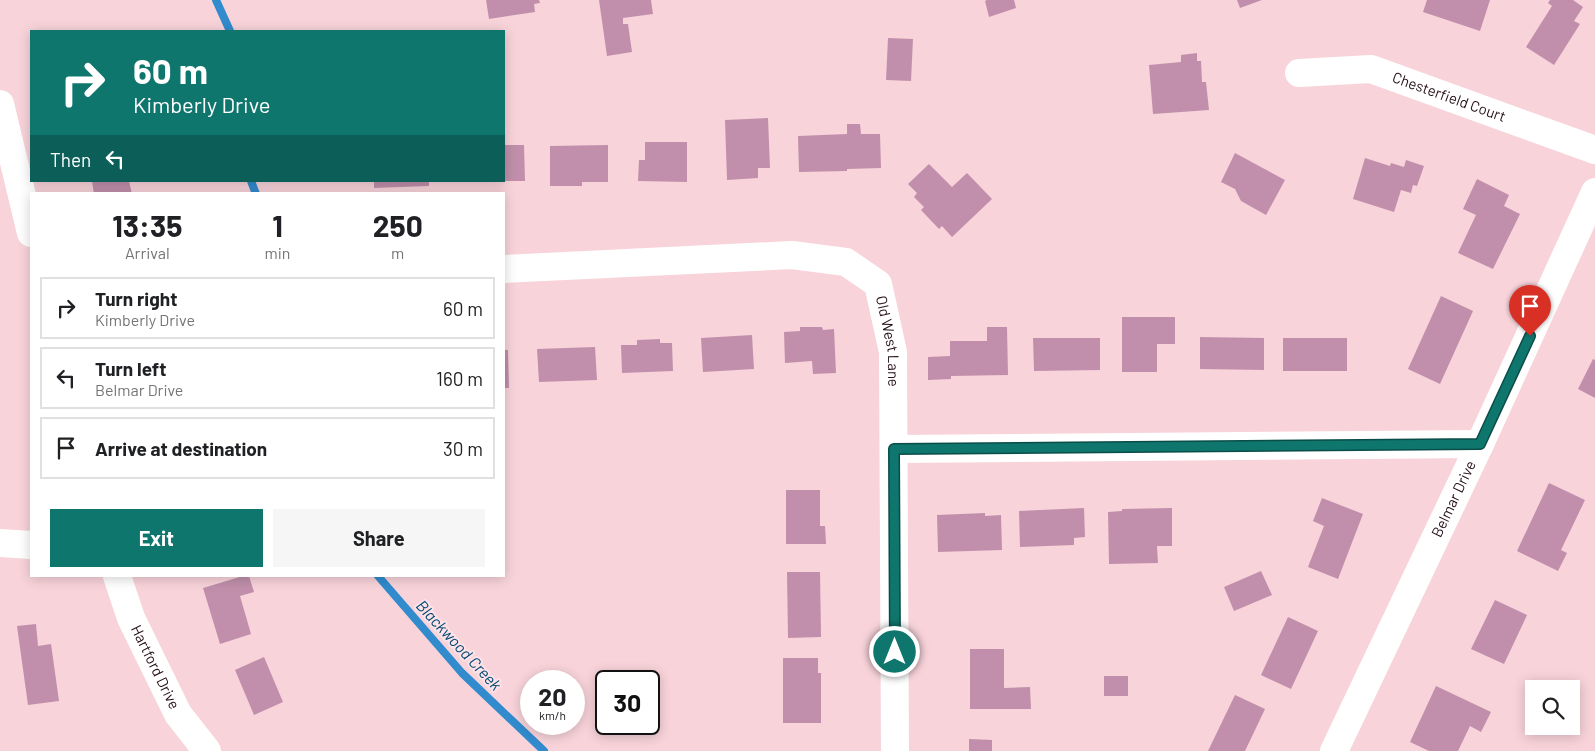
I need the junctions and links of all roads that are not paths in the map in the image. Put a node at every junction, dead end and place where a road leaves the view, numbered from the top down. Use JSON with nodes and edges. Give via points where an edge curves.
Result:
{"nodes":[{"id":1,"x":1299,"y":73,"type":"dead end"},
{"id":2,"x":0,"y":104,"type":"edge"},
{"id":3,"x":1595,"y":150,"type":"edge"},
{"id":4,"x":1595,"y":192,"type":"edge"},
{"id":5,"x":30,"y":229,"type":"edge"},
{"id":6,"x":505,"y":269,"type":"edge"},
{"id":7,"x":1480,"y":444,"type":"junction"},
{"id":8,"x":894,"y":449,"type":"junction"},
{"id":9,"x":0,"y":543,"type":"edge"},
{"id":10,"x":30,"y":545,"type":"edge"},
{"id":11,"x":117,"y":577,"type":"edge"},
{"id":12,"x":207,"y":751,"type":"edge"},
{"id":13,"x":894,"y":751,"type":"edge"},
{"id":14,"x":1334,"y":751,"type":"edge"}],
"edges":[{"from":1,"to":3,"type":"street","name":"Chesterfield Court","via":[[1372,70]]},
{"from":2,"to":5,"type":"street"},
{"from":4,"to":7,"type":"street","name":"Belmar Drive"},
{"from":6,"to":8,"type":"street","name":"Old West Lane","via":[[792,254],[846,262],[878,284],[893,352]]},
{"from":7,"to":8,"type":"street"},
{"from":7,"to":14,"type":"street","name":"Belmar Drive"},
{"from":8,"to":13,"type":"street","name":"Old West Lane"},
{"from":9,"to":10,"type":"street"},
{"from":11,"to":12,"type":"street","name":"Hartford Drive","via":[[131,618],[178,714]]}]}
